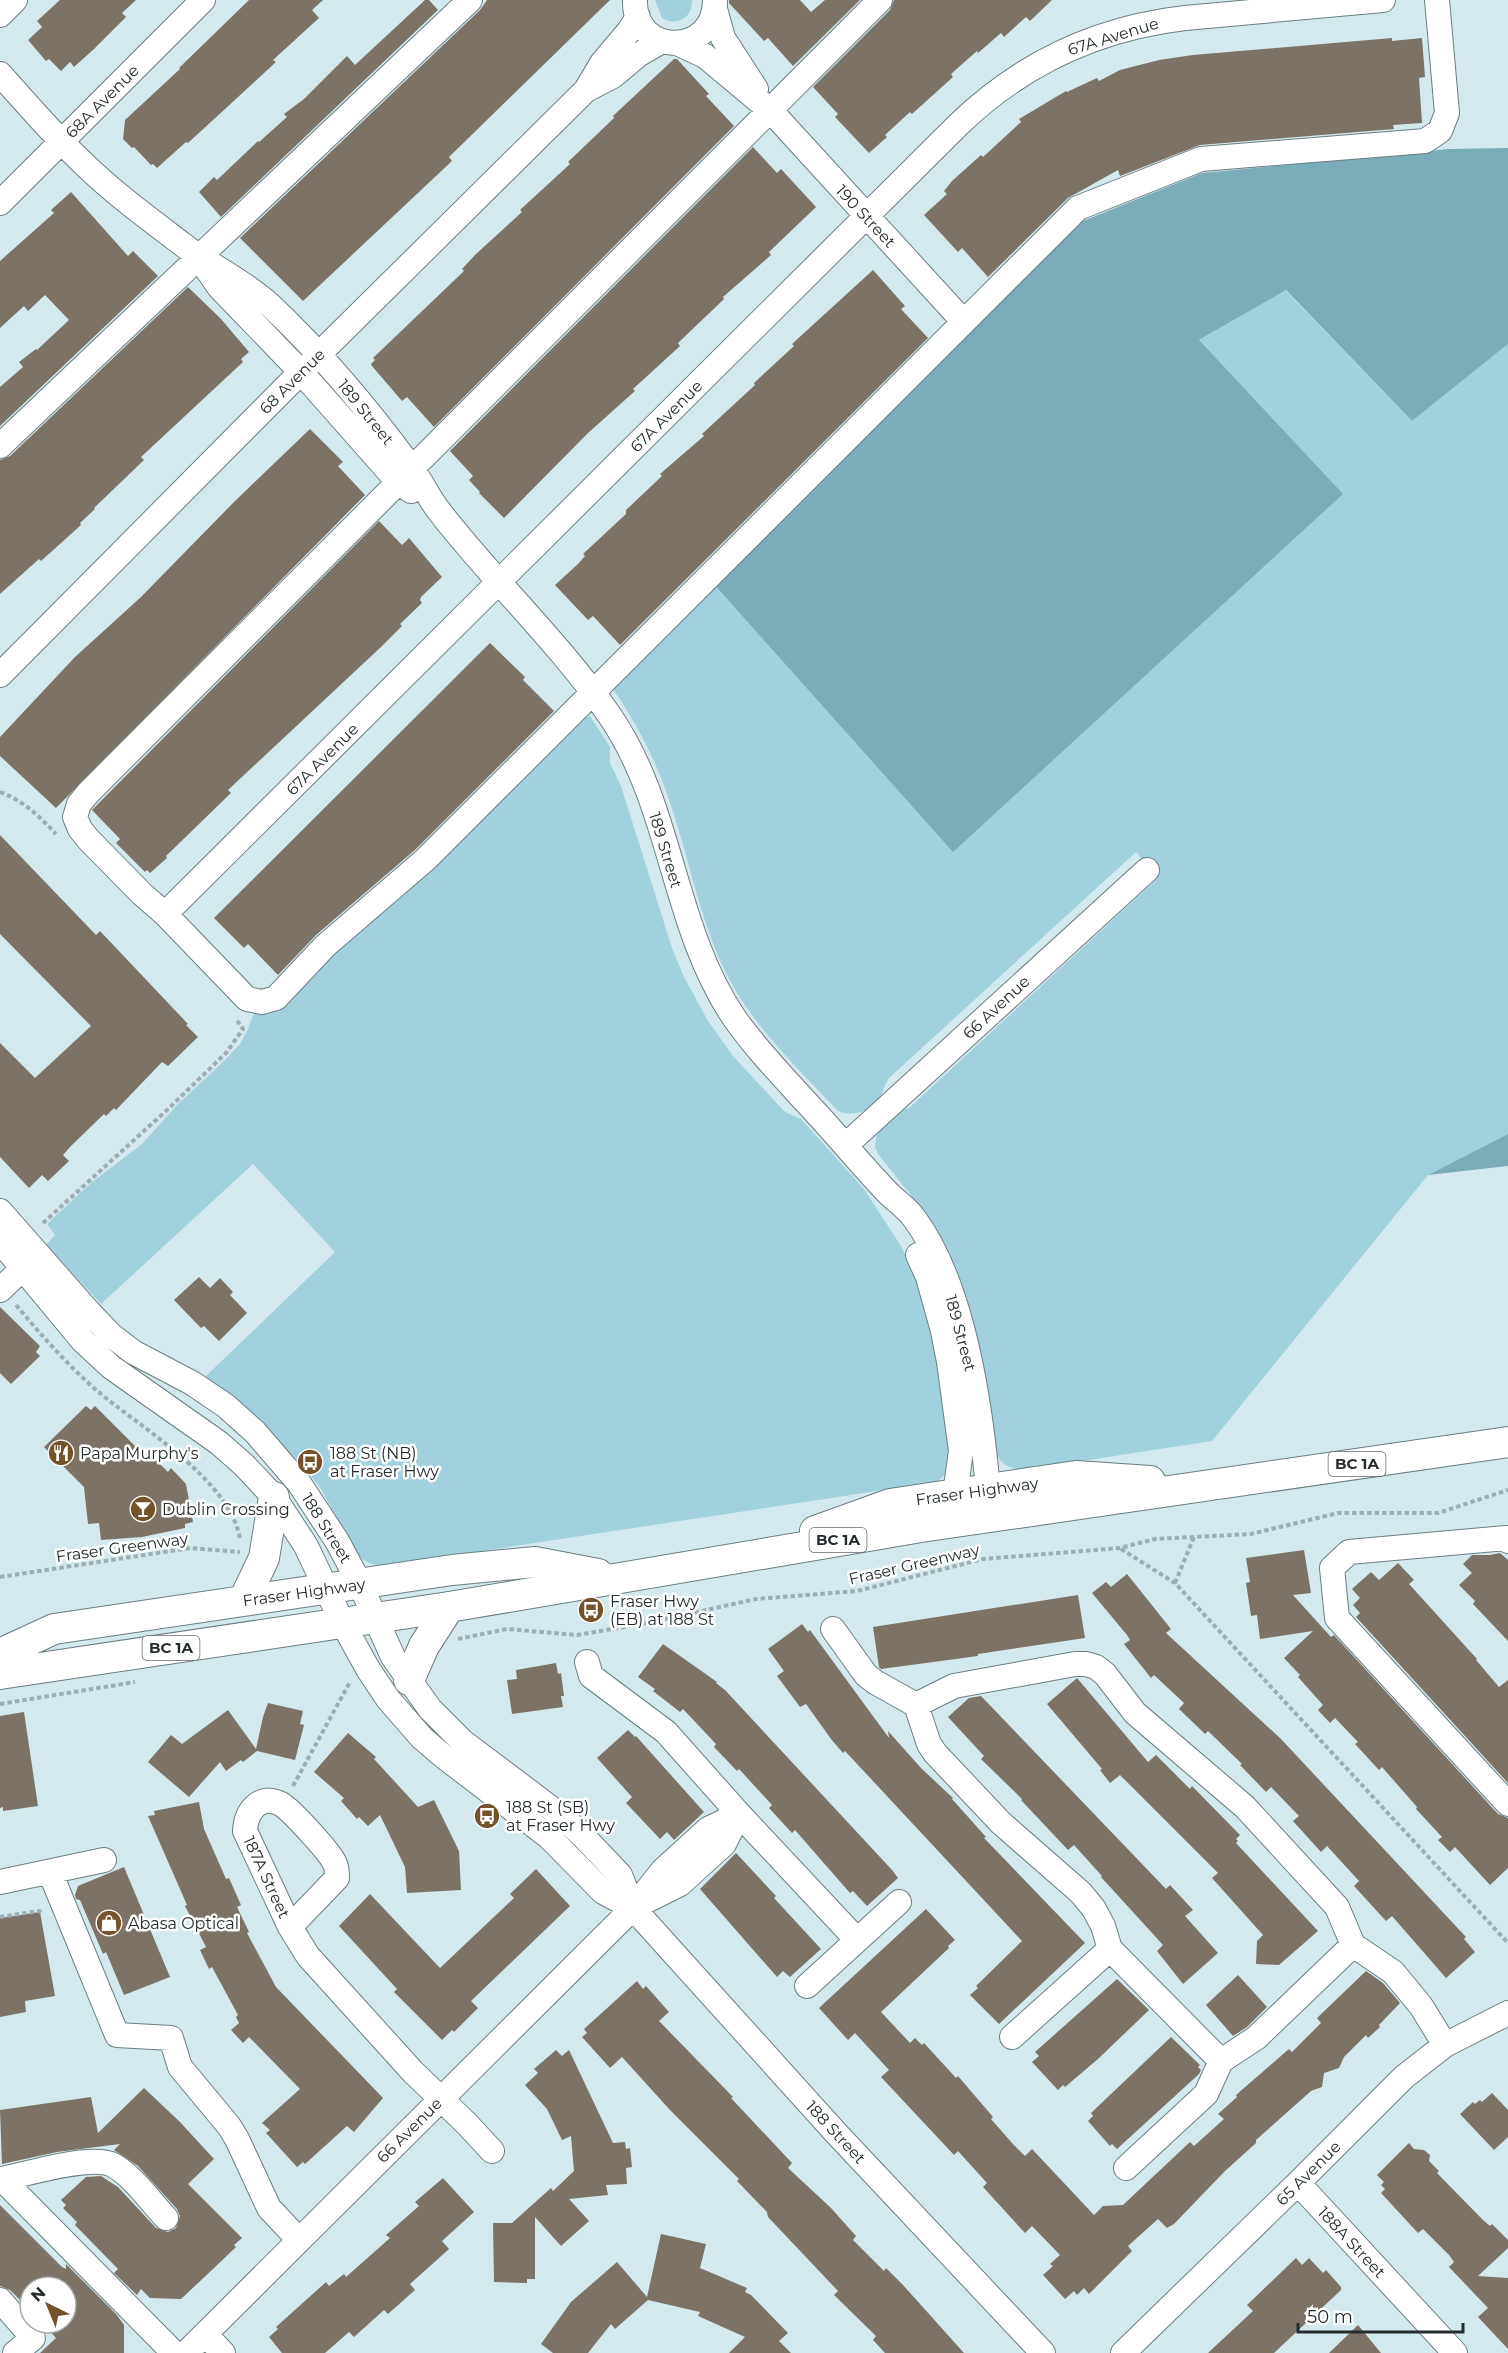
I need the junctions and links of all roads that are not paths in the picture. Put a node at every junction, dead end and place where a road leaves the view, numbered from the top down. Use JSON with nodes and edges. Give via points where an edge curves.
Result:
{"nodes":[{"id":1,"x":15,"y":0,"type":"edge"},
{"id":2,"x":203,"y":0,"type":"edge"},
{"id":3,"x":470,"y":0,"type":"edge"},
{"id":4,"x":880,"y":0,"type":"edge"},
{"id":5,"x":1383,"y":0,"type":"edge"},
{"id":6,"x":1437,"y":0,"type":"edge"},
{"id":7,"x":715,"y":5,"type":"edge"},
{"id":8,"x":637,"y":8,"type":"edge"},
{"id":9,"x":1207,"y":8,"type":"edge"},
{"id":10,"x":0,"y":15,"type":"edge"},
{"id":11,"x":669,"y":42,"type":"junction"},
{"id":12,"x":0,"y":74,"type":"edge"},
{"id":13,"x":586,"y":90,"type":"junction"},
{"id":14,"x":771,"y":111,"type":"junction"},
{"id":15,"x":62,"y":141,"type":"junction"},
{"id":16,"x":0,"y":203,"type":"edge"},
{"id":17,"x":867,"y":217,"type":"junction"},
{"id":18,"x":199,"y":258,"type":"junction"},
{"id":19,"x":963,"y":321,"type":"junction"},
{"id":20,"x":319,"y":355,"type":"junction"},
{"id":21,"x":301,"y":372,"type":"junction"},
{"id":22,"x":0,"y":446,"type":"edge"},
{"id":23,"x":406,"y":476,"type":"junction"},
{"id":24,"x":500,"y":581,"type":"junction"},
{"id":25,"x":0,"y":675,"type":"edge"},
{"id":26,"x":592,"y":692,"type":"junction"},
{"id":27,"x":1146,"y":870,"type":"dead end"},
{"id":28,"x":165,"y":914,"type":"junction"},
{"id":29,"x":846,"y":1145,"type":"junction"},
{"id":30,"x":888,"y":1194,"type":"junction"},
{"id":31,"x":0,"y":1211,"type":"edge"},
{"id":32,"x":0,"y":1241,"type":"edge"},
{"id":33,"x":27,"y":1258,"type":"junction"},
{"id":34,"x":7,"y":1295,"type":"edge"},
{"id":35,"x":1508,"y":1442,"type":"edge"},
{"id":36,"x":1206,"y":1486,"type":"junction"},
{"id":37,"x":988,"y":1490,"type":"junction"},
{"id":38,"x":955,"y":1494,"type":"junction"},
{"id":39,"x":274,"y":1497,"type":"junction"},
{"id":40,"x":921,"y":1527,"type":"junction"},
{"id":41,"x":1508,"y":1541,"type":"edge"},
{"id":42,"x":756,"y":1554,"type":"junction"},
{"id":43,"x":613,"y":1577,"type":"junction"},
{"id":44,"x":360,"y":1584,"type":"junction"},
{"id":45,"x":326,"y":1589,"type":"junction"},
{"id":46,"x":244,"y":1600,"type":"junction"},
{"id":47,"x":449,"y":1607,"type":"junction"},
{"id":48,"x":374,"y":1617,"type":"junction"},
{"id":49,"x":342,"y":1622,"type":"junction"},
{"id":50,"x":833,"y":1629,"type":"dead end"},
{"id":51,"x":0,"y":1654,"type":"edge"},
{"id":52,"x":587,"y":1662,"type":"dead end"},
{"id":53,"x":0,"y":1674,"type":"edge"},
{"id":54,"x":409,"y":1680,"type":"junction"},
{"id":55,"x":916,"y":1705,"type":"junction"},
{"id":56,"x":1508,"y":1804,"type":"edge"},
{"id":57,"x":739,"y":1814,"type":"junction"},
{"id":58,"x":104,"y":1860,"type":"dead end"},
{"id":59,"x":50,"y":1872,"type":"junction"},
{"id":60,"x":0,"y":1882,"type":"edge"},
{"id":61,"x":899,"y":1902,"type":"dead end"},
{"id":62,"x":633,"y":1908,"type":"junction"},
{"id":63,"x":290,"y":1927,"type":"junction"},
{"id":64,"x":857,"y":1940,"type":"junction"},
{"id":65,"x":1353,"y":1945,"type":"junction"},
{"id":66,"x":1110,"y":1949,"type":"junction"},
{"id":67,"x":807,"y":1986,"type":"dead end"},
{"id":68,"x":1508,"y":2013,"type":"edge"},
{"id":69,"x":1012,"y":2037,"type":"dead end"},
{"id":70,"x":1445,"y":2045,"type":"junction"},
{"id":71,"x":1221,"y":2061,"type":"junction"},
{"id":72,"x":440,"y":2098,"type":"junction"},
{"id":73,"x":492,"y":2151,"type":"dead end"},
{"id":74,"x":1126,"y":2168,"type":"dead end"},
{"id":75,"x":1,"y":2179,"type":"edge"},
{"id":76,"x":1298,"y":2183,"type":"junction"},
{"id":77,"x":166,"y":2218,"type":"dead end"},
{"id":78,"x":299,"y":2240,"type":"junction"},
{"id":79,"x":0,"y":2300,"type":"edge"},
{"id":80,"x":205,"y":2334,"type":"junction"},
{"id":81,"x":15,"y":2353,"type":"edge"},
{"id":82,"x":174,"y":2353,"type":"edge"},
{"id":83,"x":186,"y":2353,"type":"edge"},
{"id":84,"x":223,"y":2353,"type":"edge"},
{"id":85,"x":1043,"y":2353,"type":"edge"},
{"id":86,"x":1123,"y":2353,"type":"edge"},
{"id":87,"x":1455,"y":2353,"type":"edge"}],
"edges":[{"from":1,"to":10,"type":"street"},
{"from":2,"to":15,"type":"street","name":"68A Avenue"},
{"from":3,"to":18,"type":"street"},
{"from":4,"to":14,"type":"street"},
{"from":5,"to":9,"type":"street","name":"67A Avenue"},
{"from":6,"to":19,"type":"street","via":[[1447,113],[1440,130],[1425,141],[1201,159],[1078,208]]},
{"from":7,"to":11,"type":"street","name":"68 Avenue","via":[[710,23],[700,34],[686,41]]},
{"from":7,"to":14,"type":"street","name":"190 Street","via":[[723,38]]},
{"from":8,"to":11,"type":"street","name":"190 Street","via":[[649,33]]},
{"from":8,"to":13,"type":"street","name":"68 Avenue","via":[[629,31]]},
{"from":9,"to":17,"type":"street","name":"67A Avenue","via":[[1079,43],[1041,62],[981,103]]},
{"from":11,"to":13,"type":"street","name":"68 Avenue","via":[[638,55],[613,76]]},
{"from":11,"to":14,"type":"street","name":"190 Street","via":[[705,56]]},
{"from":12,"to":15,"type":"street","name":"189 Street"},
{"from":13,"to":20,"type":"street","name":"68 Avenue"},
{"from":14,"to":17,"type":"street","name":"190 Street"},
{"from":14,"to":23,"type":"street"},
{"from":15,"to":16,"type":"street","name":"68A Avenue"},
{"from":15,"to":18,"type":"street","name":"189 Street","via":[[102,181]]},
{"from":17,"to":19,"type":"street","name":"190 Street"},
{"from":17,"to":24,"type":"street","name":"67A Avenue"},
{"from":18,"to":20,"type":"street","name":"189 Street","via":[[264,299]]},
{"from":18,"to":21,"type":"street","name":"189 Street","via":[[219,287]]},
{"from":18,"to":22,"type":"street"},
{"from":19,"to":26,"type":"street"},
{"from":20,"to":21,"type":"street","name":"68 Avenue"},
{"from":20,"to":23,"type":"street","name":"189 Street"},
{"from":21,"to":23,"type":"street","name":"189 Street"},
{"from":21,"to":25,"type":"street","name":"68 Avenue"},
{"from":23,"to":24,"type":"street","name":"189 Street"},
{"from":23,"to":28,"type":"street","via":[[79,804],[75,817],[84,834]]},
{"from":24,"to":26,"type":"street","name":"189 Street"},
{"from":24,"to":28,"type":"street","name":"67A Avenue"},
{"from":26,"to":28,"type":"street","via":[[426,859],[325,946],[276,998],[262,1002],[247,999]]},
{"from":26,"to":29,"type":"street","name":"189 Street","via":[[639,768],[695,943],[712,981],[752,1042]]},
{"from":27,"to":29,"type":"street","name":"66 Avenue"},
{"from":29,"to":30,"type":"street","name":"189 Street"},
{"from":30,"to":37,"type":"street","name":"189 Street","via":[[911,1214],[920,1228],[943,1271],[962,1326]]},
{"from":30,"to":38,"type":"street","name":"189 Street","via":[[928,1277],[943,1331],[961,1451]]},
{"from":31,"to":33,"type":"street","name":"188 Street"},
{"from":32,"to":33,"type":"street","name":"188 Street"},
{"from":33,"to":34,"type":"street"},
{"from":33,"to":39,"type":"street","name":"188 Street","via":[[83,1341],[111,1367],[219,1443]]},
{"from":33,"to":44,"type":"street","name":"188 Street","via":[[133,1352],[192,1383],[255,1432],[315,1506]]},
{"from":35,"to":36,"type":"main road","name":"Fraser Highway","number":"BC 1A"},
{"from":36,"to":37,"type":"main road","name":"Fraser Highway","via":[[1076,1476]]},
{"from":36,"to":40,"type":"main road","name":"Fraser Highway","number":"BC 1A"},
{"from":37,"to":38,"type":"main road","name":"Fraser Highway"},
{"from":37,"to":40,"type":"main road","via":[[984,1497],[957,1512]]},
{"from":38,"to":42,"type":"main road","name":"Fraser Highway","via":[[890,1504]]},
{"from":39,"to":45,"type":"street","name":"188 Street","via":[[306,1546]]},
{"from":39,"to":46,"type":"main road","via":[[264,1558]]},
{"from":40,"to":42,"type":"main road","name":"Fraser Highway","number":"BC 1A"},
{"from":41,"to":56,"type":"street","via":[[1506,1538],[1349,1552],[1332,1568],[1337,1618]]},
{"from":42,"to":43,"type":"main road","name":"Fraser Highway","number":"BC 1A"},
{"from":43,"to":44,"type":"main road","name":"Fraser Highway","number":"BC 1A","via":[[535,1562]]},
{"from":43,"to":47,"type":"main road","name":"Fraser Highway","number":"BC 1A"},
{"from":44,"to":45,"type":"main road","name":"Fraser Highway","number":"BC 1A"},
{"from":44,"to":48,"type":"street","name":"188 Street"},
{"from":45,"to":46,"type":"main road","name":"Fraser Highway","number":"BC 1A"},
{"from":45,"to":49,"type":"street","name":"188 Street"},
{"from":46,"to":51,"type":"main road","name":"Fraser Highway","number":"BC 1A","via":[[54,1629]]},
{"from":47,"to":48,"type":"main road","name":"Fraser Highway","number":"BC 1A"},
{"from":47,"to":54,"type":"main road","via":[[424,1646]]},
{"from":48,"to":49,"type":"main road","name":"Fraser Highway","number":"BC 1A"},
{"from":48,"to":54,"type":"street","name":"188 Street"},
{"from":49,"to":53,"type":"main road","name":"Fraser Highway","number":"BC 1A"},
{"from":49,"to":62,"type":"street","name":"188 Street","via":[[378,1684],[422,1738],[549,1837],[603,1892]]},
{"from":50,"to":55,"type":"street","via":[[866,1675]]},
{"from":52,"to":57,"type":"street","via":[[591,1676],[666,1732]]},
{"from":54,"to":62,"type":"street","name":"188 Street","via":[[430,1709],[462,1741],[581,1834],[620,1875]]},
{"from":55,"to":65,"type":"street","via":[[954,1686],[1075,1664],[1096,1667],[1114,1683],[1135,1713],[1266,1829],[1337,1907]]},
{"from":55,"to":66,"type":"street","via":[[935,1753],[1001,1823],[1081,1893],[1103,1926]]},
{"from":57,"to":62,"type":"street","name":"66 Avenue","via":[[724,1844],[680,1884]]},
{"from":57,"to":64,"type":"street"},
{"from":58,"to":59,"type":"street"},
{"from":59,"to":60,"type":"street"},
{"from":59,"to":78,"type":"street","via":[[117,2035],[171,2038],[180,2067],[237,2139],[269,2208]]},
{"from":61,"to":64,"type":"street"},
{"from":62,"to":72,"type":"street","name":"66 Avenue"},
{"from":62,"to":85,"type":"street","name":"188 Street","via":[[836,2133]]},
{"from":63,"to":63,"type":"street","name":"187A Street","via":[[337,1878],[336,1865],[291,1813],[268,1800],[252,1806],[245,1818],[245,1831]]},
{"from":63,"to":72,"type":"street","name":"187A Street","via":[[308,1956]]},
{"from":64,"to":67,"type":"street"},
{"from":65,"to":70,"type":"street","via":[[1393,1972]]},
{"from":65,"to":71,"type":"street","via":[[1256,2038]]},
{"from":66,"to":69,"type":"street"},
{"from":66,"to":71,"type":"street"},
{"from":68,"to":70,"type":"street","name":"65 Avenue"},
{"from":70,"to":76,"type":"street","name":"65 Avenue","via":[[1404,2077]]},
{"from":71,"to":74,"type":"street","via":[[1206,2094]]},
{"from":72,"to":73,"type":"street","name":"187A Street"},
{"from":72,"to":78,"type":"street","name":"66 Avenue"},
{"from":75,"to":77,"type":"street","via":[[84,2162],[111,2164],[128,2176]]},
{"from":75,"to":82,"type":"street"},
{"from":76,"to":86,"type":"street","name":"65 Avenue"},
{"from":76,"to":87,"type":"street","name":"188A Street"},
{"from":78,"to":80,"type":"street","name":"66 Avenue"},
{"from":79,"to":81,"type":"street","via":[[33,2338]]},
{"from":80,"to":83,"type":"street","name":"66 Avenue"},
{"from":80,"to":84,"type":"street"}]}
